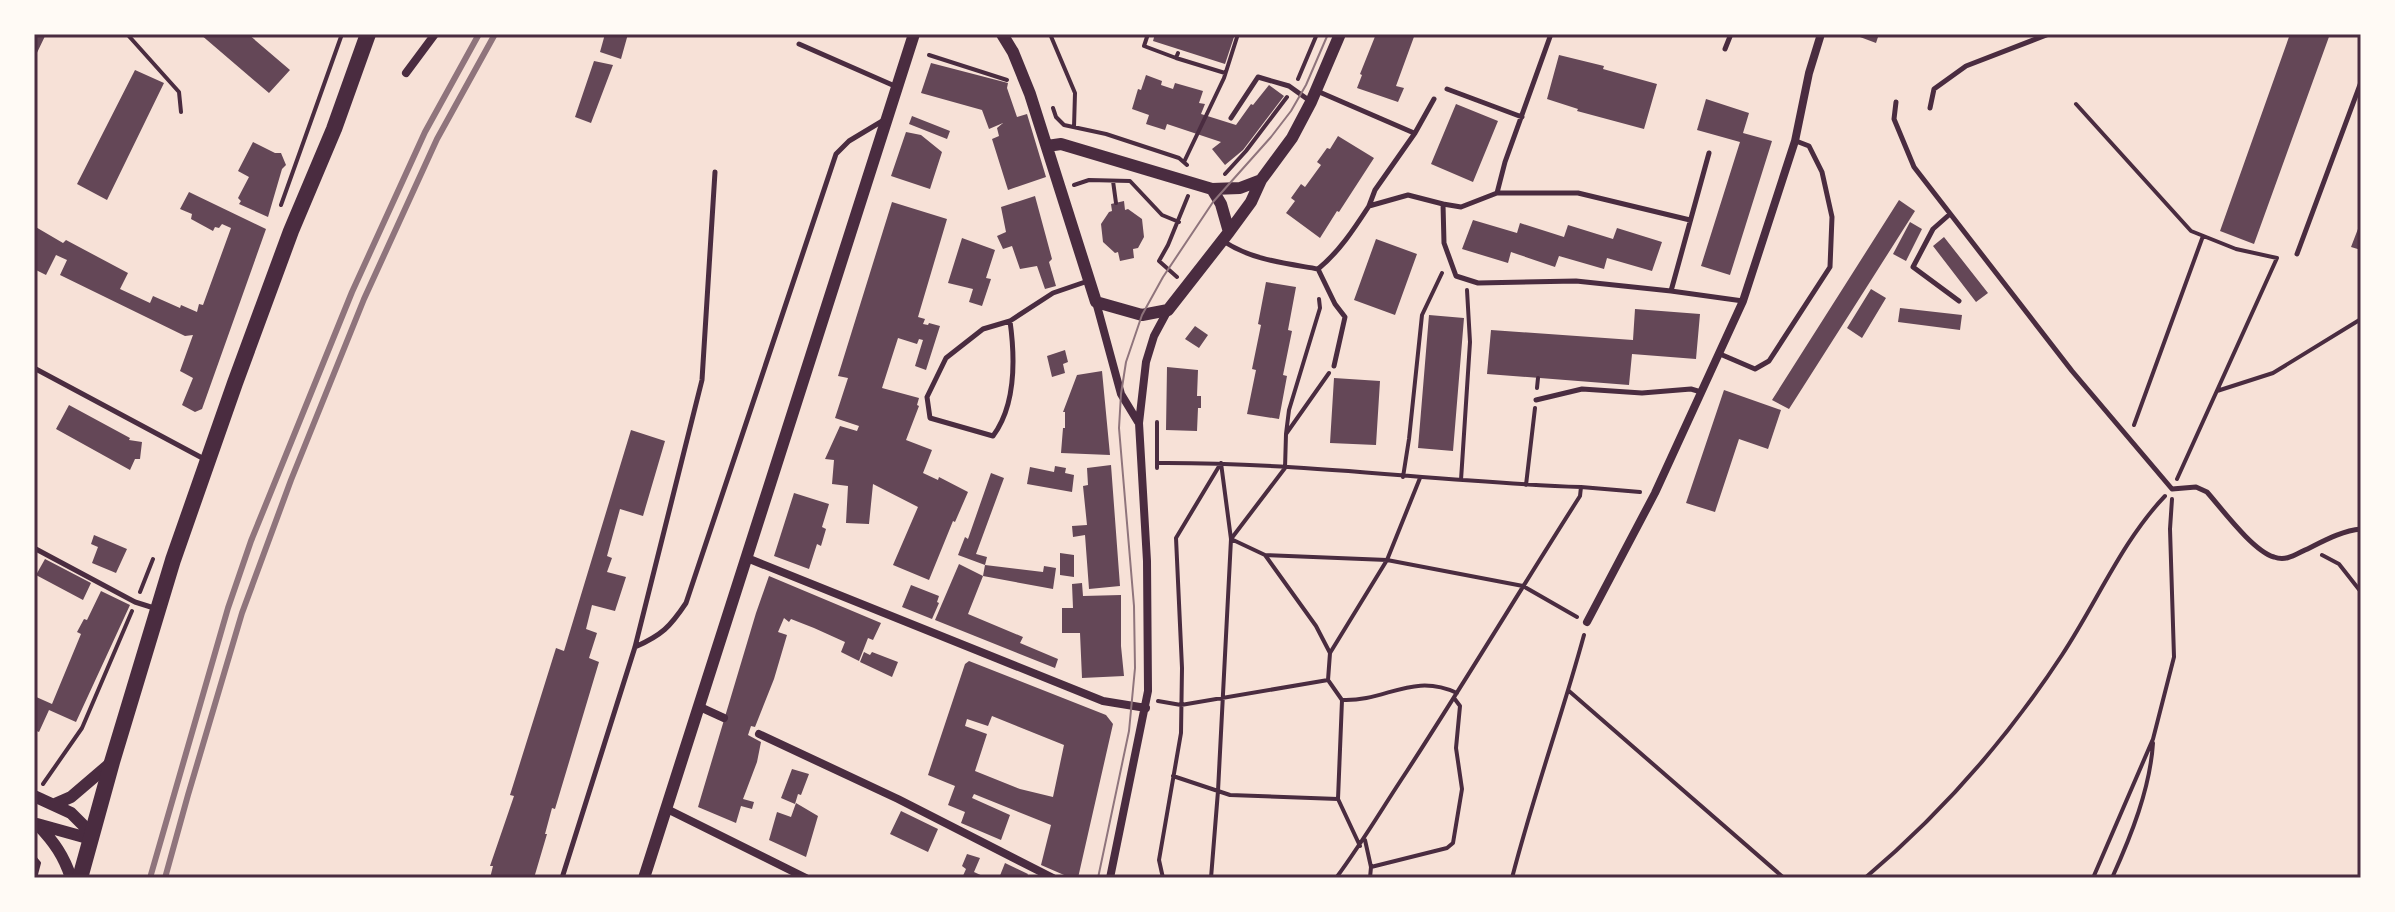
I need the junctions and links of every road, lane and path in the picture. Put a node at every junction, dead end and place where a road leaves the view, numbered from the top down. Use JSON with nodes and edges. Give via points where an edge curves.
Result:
{"nodes":[{"id":1,"x":127,"y":34,"type":"edge"},
{"id":2,"x":342,"y":34,"type":"edge"},
{"id":3,"x":368,"y":34,"type":"edge"},
{"id":4,"x":435,"y":34,"type":"edge"},
{"id":5,"x":914,"y":34,"type":"edge"},
{"id":6,"x":1002,"y":34,"type":"edge"},
{"id":7,"x":1050,"y":34,"type":"edge"},
{"id":8,"x":1148,"y":34,"type":"edge"},
{"id":9,"x":1238,"y":34,"type":"edge"},
{"id":10,"x":1317,"y":34,"type":"edge"},
{"id":11,"x":1340,"y":34,"type":"edge"},
{"id":12,"x":1551,"y":34,"type":"edge"},
{"id":13,"x":1731,"y":34,"type":"edge"},
{"id":14,"x":1821,"y":34,"type":"edge"},
{"id":15,"x":2049,"y":34,"type":"edge"},
{"id":16,"x":799,"y":44,"type":"dead end"},
{"id":17,"x":1725,"y":49,"type":"dead end"},
{"id":18,"x":929,"y":55,"type":"dead end"},
{"id":19,"x":406,"y":73,"type":"dead end"},
{"id":20,"x":1225,"y":73,"type":"junction"},
{"id":21,"x":1010,"y":81,"type":"dead end"},
{"id":22,"x":2361,"y":82,"type":"edge"},
{"id":23,"x":897,"y":87,"type":"junction"},
{"id":24,"x":1293,"y":89,"type":"junction"},
{"id":25,"x":1447,"y":89,"type":"dead end"},
{"id":26,"x":1313,"y":96,"type":"junction"},
{"id":27,"x":1434,"y":99,"type":"dead end"},
{"id":28,"x":1050,"y":102,"type":"dead end"},
{"id":29,"x":1896,"y":102,"type":"dead end"},
{"id":30,"x":2076,"y":104,"type":"dead end"},
{"id":31,"x":1930,"y":108,"type":"dead end"},
{"id":32,"x":181,"y":112,"type":"dead end"},
{"id":33,"x":888,"y":117,"type":"junction"},
{"id":34,"x":1522,"y":117,"type":"junction"},
{"id":35,"x":1231,"y":118,"type":"dead end"},
{"id":36,"x":1074,"y":127,"type":"junction"},
{"id":37,"x":1415,"y":133,"type":"junction"},
{"id":38,"x":1795,"y":141,"type":"junction"},
{"id":39,"x":1047,"y":146,"type":"junction"},
{"id":40,"x":1709,"y":153,"type":"dead end"},
{"id":41,"x":1184,"y":162,"type":"junction"},
{"id":42,"x":715,"y":172,"type":"dead end"},
{"id":43,"x":1261,"y":180,"type":"junction"},
{"id":44,"x":1113,"y":181,"type":"junction"},
{"id":45,"x":1192,"y":183,"type":"junction"},
{"id":46,"x":1214,"y":184,"type":"junction"},
{"id":47,"x":1073,"y":185,"type":"dead end"},
{"id":48,"x":1497,"y":193,"type":"junction"},
{"id":49,"x":1116,"y":203,"type":"dead end"},
{"id":50,"x":1443,"y":204,"type":"junction"},
{"id":51,"x":280,"y":206,"type":"dead end"},
{"id":52,"x":1369,"y":206,"type":"junction"},
{"id":53,"x":1950,"y":214,"type":"junction"},
{"id":54,"x":1690,"y":220,"type":"junction"},
{"id":55,"x":1179,"y":222,"type":"junction"},
{"id":56,"x":1226,"y":236,"type":"junction"},
{"id":57,"x":2203,"y":236,"type":"junction"},
{"id":58,"x":2297,"y":254,"type":"dead end"},
{"id":59,"x":1452,"y":267,"type":"junction"},
{"id":60,"x":1318,"y":269,"type":"junction"},
{"id":61,"x":1467,"y":279,"type":"junction"},
{"id":62,"x":1089,"y":281,"type":"junction"},
{"id":63,"x":1186,"y":285,"type":"junction"},
{"id":64,"x":1671,"y":291,"type":"junction"},
{"id":65,"x":1743,"y":301,"type":"junction"},
{"id":66,"x":1959,"y":301,"type":"dead end"},
{"id":67,"x":1096,"y":302,"type":"junction"},
{"id":68,"x":1168,"y":310,"type":"junction"},
{"id":69,"x":2361,"y":319,"type":"edge"},
{"id":70,"x":1010,"y":321,"type":"junction"},
{"id":71,"x":1719,"y":353,"type":"junction"},
{"id":72,"x":1334,"y":366,"type":"joint"},
{"id":73,"x":34,"y":368,"type":"edge"},
{"id":74,"x":1538,"y":378,"type":"dead end"},
{"id":75,"x":2217,"y":391,"type":"junction"},
{"id":76,"x":1701,"y":392,"type":"junction"},
{"id":77,"x":1536,"y":400,"type":"junction"},
{"id":78,"x":1157,"y":422,"type":"dead end"},
{"id":79,"x":1139,"y":423,"type":"junction"},
{"id":80,"x":1286,"y":434,"type":"junction"},
{"id":81,"x":2129,"y":439,"type":"junction"},
{"id":82,"x":207,"y":461,"type":"junction"},
{"id":83,"x":1157,"y":463,"type":"junction"},
{"id":84,"x":1221,"y":463,"type":"junction"},
{"id":85,"x":1285,"y":468,"type":"junction"},
{"id":86,"x":1156,"y":473,"type":"dead end"},
{"id":87,"x":1403,"y":477,"type":"junction"},
{"id":88,"x":1420,"y":478,"type":"junction"},
{"id":89,"x":1461,"y":481,"type":"junction"},
{"id":90,"x":1526,"y":485,"type":"junction"},
{"id":91,"x":1581,"y":487,"type":"junction"},
{"id":92,"x":2172,"y":489,"type":"junction"},
{"id":93,"x":1655,"y":493,"type":"junction"},
{"id":94,"x":2361,"y":529,"type":"edge"},
{"id":95,"x":1231,"y":539,"type":"junction"},
{"id":96,"x":2310,"y":547,"type":"junction"},
{"id":97,"x":34,"y":548,"type":"edge"},
{"id":98,"x":157,"y":548,"type":"dead end"},
{"id":99,"x":1265,"y":555,"type":"junction"},
{"id":100,"x":747,"y":558,"type":"junction"},
{"id":101,"x":1387,"y":560,"type":"junction"},
{"id":102,"x":1523,"y":586,"type":"junction"},
{"id":103,"x":2361,"y":592,"type":"edge"},
{"id":104,"x":135,"y":602,"type":"junction"},
{"id":105,"x":158,"y":610,"type":"junction"},
{"id":106,"x":1587,"y":622,"type":"junction"},
{"id":107,"x":635,"y":647,"type":"junction"},
{"id":108,"x":1330,"y":653,"type":"junction"},
{"id":109,"x":1328,"y":680,"type":"junction"},
{"id":110,"x":1569,"y":691,"type":"junction"},
{"id":111,"x":1456,"y":695,"type":"junction"},
{"id":112,"x":1223,"y":699,"type":"junction"},
{"id":113,"x":1342,"y":700,"type":"junction"},
{"id":114,"x":1158,"y":701,"type":"dead end"},
{"id":115,"x":1181,"y":705,"type":"junction"},
{"id":116,"x":700,"y":707,"type":"junction"},
{"id":117,"x":1146,"y":708,"type":"junction"},
{"id":118,"x":724,"y":718,"type":"dead end"},
{"id":119,"x":759,"y":734,"type":"dead end"},
{"id":120,"x":2153,"y":739,"type":"junction"},
{"id":121,"x":112,"y":762,"type":"junction"},
{"id":122,"x":1173,"y":776,"type":"junction"},
{"id":123,"x":1218,"y":791,"type":"junction"},
{"id":124,"x":35,"y":796,"type":"edge"},
{"id":125,"x":1338,"y":799,"type":"junction"},
{"id":126,"x":55,"y":804,"type":"junction"},
{"id":127,"x":667,"y":809,"type":"junction"},
{"id":128,"x":36,"y":824,"type":"edge"},
{"id":129,"x":92,"y":836,"type":"junction"},
{"id":130,"x":1365,"y":840,"type":"junction"},
{"id":131,"x":1360,"y":846,"type":"junction"},
{"id":132,"x":34,"y":857,"type":"edge"},
{"id":133,"x":1371,"y":867,"type":"junction"},
{"id":134,"x":35,"y":878,"type":"edge"},
{"id":135,"x":71,"y":878,"type":"edge"},
{"id":136,"x":80,"y":878,"type":"edge"},
{"id":137,"x":562,"y":878,"type":"edge"},
{"id":138,"x":644,"y":878,"type":"edge"},
{"id":139,"x":806,"y":878,"type":"edge"},
{"id":140,"x":1053,"y":878,"type":"edge"},
{"id":141,"x":1110,"y":878,"type":"edge"},
{"id":142,"x":1163,"y":878,"type":"edge"},
{"id":143,"x":1211,"y":878,"type":"edge"},
{"id":144,"x":1336,"y":878,"type":"edge"},
{"id":145,"x":1370,"y":878,"type":"edge"},
{"id":146,"x":1512,"y":878,"type":"edge"},
{"id":147,"x":1784,"y":878,"type":"edge"},
{"id":148,"x":1865,"y":878,"type":"edge"},
{"id":149,"x":2093,"y":878,"type":"edge"},
{"id":150,"x":2112,"y":878,"type":"edge"}],
"edges":[{"from":1,"to":32,"type":"path","via":[[179,92]]},
{"from":2,"to":51,"type":"path"},
{"from":3,"to":82,"type":"main road"},
{"from":4,"to":19,"type":"street"},
{"from":5,"to":23,"type":"street"},
{"from":6,"to":39,"type":"street"},
{"from":7,"to":36,"type":"path","via":[[1075,93]]},
{"from":8,"to":20,"type":"path","via":[[1144,46]]},
{"from":9,"to":20,"type":"path"},
{"from":10,"to":24,"type":"path"},
{"from":11,"to":26,"type":"street"},
{"from":12,"to":34,"type":"lane"},
{"from":13,"to":17,"type":"lane"},
{"from":14,"to":38,"type":"street"},
{"from":15,"to":31,"type":"lane","via":[[1966,66],[1934,89]]},
{"from":16,"to":23,"type":"lane"},
{"from":18,"to":21,"type":"path"},
{"from":20,"to":41,"type":"path"},
{"from":22,"to":58,"type":"lane"},
{"from":23,"to":33,"type":"street"},
{"from":24,"to":26,"type":"lane"},
{"from":24,"to":35,"type":"lane","via":[[1258,77]]},
{"from":24,"to":46,"type":"path"},
{"from":25,"to":34,"type":"lane"},
{"from":26,"to":37,"type":"lane"},
{"from":26,"to":43,"type":"street","via":[[1292,138]]},
{"from":27,"to":37,"type":"lane"},
{"from":28,"to":36,"type":"path","via":[[1056,117]]},
{"from":29,"to":53,"type":"lane","via":[[1894,119],[1914,167]]},
{"from":30,"to":57,"type":"path","via":[[2191,231]]},
{"from":33,"to":100,"type":"street"},
{"from":33,"to":107,"type":"lane","via":[[836,154],[686,603],[672,625]]},
{"from":34,"to":48,"type":"lane"},
{"from":36,"to":41,"type":"path"},
{"from":37,"to":52,"type":"lane"},
{"from":38,"to":65,"type":"street"},
{"from":38,"to":71,"type":"lane","via":[[1809,146],[1822,172],[1832,217],[1830,267],[1769,361],[1755,369]]},
{"from":39,"to":45,"type":"street","via":[[1061,144]]},
{"from":39,"to":62,"type":"street"},
{"from":40,"to":54,"type":"lane"},
{"from":41,"to":45,"type":"path","via":[[1195,173]]},
{"from":42,"to":107,"type":"lane","via":[[702,380]]},
{"from":43,"to":46,"type":"street","via":[[1231,189]]},
{"from":43,"to":56,"type":"street"},
{"from":44,"to":47,"type":"path"},
{"from":44,"to":49,"type":"path"},
{"from":44,"to":55,"type":"path","via":[[1130,181],[1162,215]]},
{"from":45,"to":46,"type":"street"},
{"from":45,"to":55,"type":"path"},
{"from":46,"to":56,"type":"street"},
{"from":48,"to":50,"type":"lane","via":[[1461,207]]},
{"from":48,"to":54,"type":"lane","via":[[1578,193]]},
{"from":50,"to":52,"type":"lane","via":[[1408,195]]},
{"from":50,"to":59,"type":"lane","via":[[1444,243]]},
{"from":52,"to":60,"type":"lane"},
{"from":53,"to":66,"type":"lane","via":[[1933,229],[1913,267]]},
{"from":53,"to":81,"type":"lane"},
{"from":54,"to":64,"type":"lane"},
{"from":55,"to":63,"type":"path","via":[[1159,261]]},
{"from":56,"to":60,"type":"lane","via":[[1237,250],[1262,260]]},
{"from":56,"to":63,"type":"street"},
{"from":57,"to":75,"type":"path","via":[[2277,258]]},
{"from":57,"to":81,"type":"path"},
{"from":59,"to":61,"type":"lane","via":[[1456,276]]},
{"from":59,"to":87,"type":"path","via":[[1442,273],[1422,315]]},
{"from":60,"to":72,"type":"lane","via":[[1345,317]]},
{"from":60,"to":80,"type":"path","via":[[1320,308]]},
{"from":61,"to":64,"type":"lane","via":[[1576,281]]},
{"from":61,"to":89,"type":"path","via":[[1470,342]]},
{"from":62,"to":67,"type":"street"},
{"from":62,"to":70,"type":"lane","via":[[1053,293]]},
{"from":63,"to":68,"type":"street"},
{"from":64,"to":65,"type":"lane"},
{"from":65,"to":71,"type":"street"},
{"from":67,"to":68,"type":"street","via":[[1142,315]]},
{"from":67,"to":79,"type":"street","via":[[1121,394]]},
{"from":68,"to":79,"type":"street","via":[[1146,362]]},
{"from":69,"to":75,"type":"path","via":[[2273,373]]},
{"from":70,"to":70,"type":"lane","via":[[983,329],[946,358],[927,397],[930,418],[993,436],[1007,404],[1014,351]]},
{"from":71,"to":76,"type":"street"},
{"from":72,"to":80,"type":"path"},
{"from":73,"to":82,"type":"lane"},
{"from":74,"to":77,"type":"path"},
{"from":75,"to":92,"type":"path"},
{"from":76,"to":77,"type":"lane","via":[[1582,389]]},
{"from":76,"to":93,"type":"street"},
{"from":77,"to":90,"type":"path"},
{"from":78,"to":83,"type":"path"},
{"from":79,"to":117,"type":"street","via":[[1147,561]]},
{"from":80,"to":85,"type":"path"},
{"from":81,"to":92,"type":"lane"},
{"from":82,"to":105,"type":"main road"},
{"from":83,"to":84,"type":"path"},
{"from":83,"to":86,"type":"path"},
{"from":84,"to":85,"type":"path"},
{"from":84,"to":95,"type":"path"},
{"from":84,"to":115,"type":"path","via":[[1176,538]]},
{"from":85,"to":87,"type":"path"},
{"from":85,"to":95,"type":"path"},
{"from":87,"to":88,"type":"path"},
{"from":88,"to":89,"type":"path"},
{"from":88,"to":101,"type":"path"},
{"from":89,"to":90,"type":"path"},
{"from":90,"to":91,"type":"path"},
{"from":91,"to":93,"type":"path"},
{"from":91,"to":102,"type":"path"},
{"from":92,"to":96,"type":"lane","via":[[2196,487],[2207,492],[2259,550],[2275,558]]},
{"from":92,"to":120,"type":"path","via":[[2174,657]]},
{"from":92,"to":148,"type":"path","via":[[2145,518],[2055,667],[2003,738],[1957,792]]},
{"from":93,"to":106,"type":"street"},
{"from":94,"to":96,"type":"lane"},
{"from":95,"to":99,"type":"path"},
{"from":95,"to":112,"type":"path"},
{"from":96,"to":103,"type":"path","via":[[2339,564]]},
{"from":97,"to":104,"type":"lane"},
{"from":98,"to":104,"type":"path"},
{"from":99,"to":101,"type":"path"},
{"from":99,"to":108,"type":"path"},
{"from":100,"to":116,"type":"street"},
{"from":100,"to":117,"type":"street","via":[[1103,701]]},
{"from":101,"to":102,"type":"path"},
{"from":101,"to":108,"type":"path"},
{"from":102,"to":106,"type":"path"},
{"from":102,"to":111,"type":"path"},
{"from":104,"to":105,"type":"lane"},
{"from":104,"to":124,"type":"path","via":[[82,728]]},
{"from":105,"to":121,"type":"main road"},
{"from":106,"to":110,"type":"path"},
{"from":107,"to":137,"type":"lane"},
{"from":108,"to":109,"type":"path"},
{"from":109,"to":112,"type":"path"},
{"from":109,"to":113,"type":"path"},
{"from":110,"to":146,"type":"path"},
{"from":110,"to":147,"type":"path"},
{"from":111,"to":113,"type":"path","via":[[1444,686],[1416,684]]},
{"from":111,"to":130,"type":"path"},
{"from":111,"to":133,"type":"path","via":[[1462,789],[1453,843]]},
{"from":112,"to":115,"type":"path"},
{"from":112,"to":123,"type":"path"},
{"from":113,"to":125,"type":"path"},
{"from":114,"to":115,"type":"path"},
{"from":115,"to":122,"type":"path"},
{"from":116,"to":118,"type":"street"},
{"from":116,"to":127,"type":"street"},
{"from":117,"to":141,"type":"street"},
{"from":119,"to":140,"type":"street"},
{"from":120,"to":149,"type":"path"},
{"from":120,"to":150,"type":"path","via":[[2151,768]]},
{"from":121,"to":126,"type":"street"},
{"from":121,"to":129,"type":"main road"},
{"from":122,"to":123,"type":"path"},
{"from":122,"to":142,"type":"path","via":[[1159,860]]},
{"from":123,"to":125,"type":"path"},
{"from":123,"to":143,"type":"path"},
{"from":124,"to":126,"type":"street"},
{"from":125,"to":131,"type":"path"},
{"from":126,"to":129,"type":"street"},
{"from":127,"to":138,"type":"street"},
{"from":127,"to":139,"type":"street"},
{"from":128,"to":129,"type":"street"},
{"from":128,"to":135,"type":"street","via":[[55,842]]},
{"from":129,"to":136,"type":"main road"},
{"from":130,"to":131,"type":"path"},
{"from":130,"to":133,"type":"path"},
{"from":131,"to":144,"type":"path"},
{"from":132,"to":134,"type":"path","via":[[39,863]]},
{"from":133,"to":145,"type":"path"}]}
